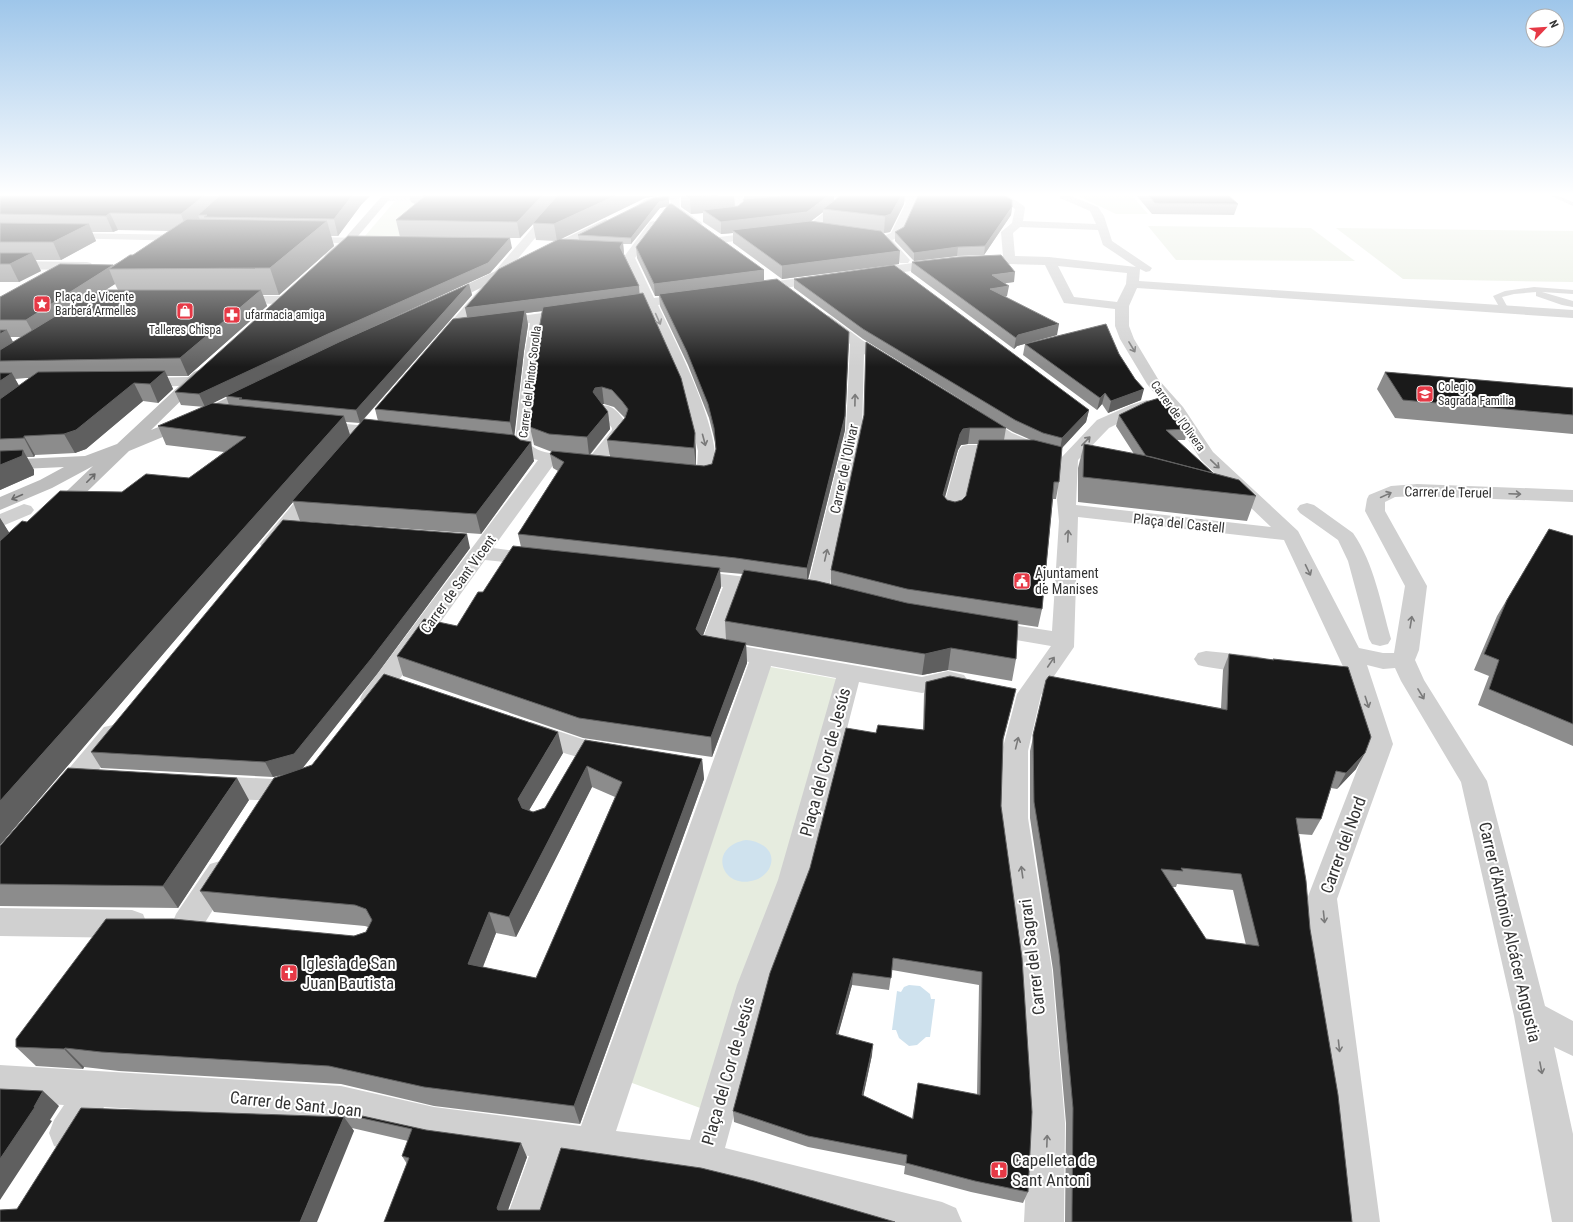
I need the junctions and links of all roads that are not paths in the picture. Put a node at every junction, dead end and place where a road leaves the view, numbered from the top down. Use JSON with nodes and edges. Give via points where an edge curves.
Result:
{"nodes":[{"id":1,"x":335,"y":253,"type":"edge"},
{"id":2,"x":517,"y":253,"type":"edge"},
{"id":3,"x":542,"y":253,"type":"edge"},
{"id":4,"x":632,"y":253,"type":"edge"},
{"id":5,"x":893,"y":253,"type":"edge"},
{"id":6,"x":1009,"y":253,"type":"edge"},
{"id":7,"x":1117,"y":253,"type":"edge"},
{"id":8,"x":1009,"y":258,"type":"junction"},
{"id":9,"x":1049,"y":261,"type":"junction"},
{"id":10,"x":0,"y":265,"type":"edge"},
{"id":11,"x":99,"y":266,"type":"edge"},
{"id":12,"x":319,"y":267,"type":"edge"},
{"id":13,"x":903,"y":268,"type":"junction"},
{"id":14,"x":858,"y":274,"type":"edge"},
{"id":15,"x":1137,"y":274,"type":"junction"},
{"id":16,"x":496,"y":277,"type":"junction"},
{"id":17,"x":835,"y":277,"type":"edge"},
{"id":18,"x":774,"y":280,"type":"junction"},
{"id":19,"x":915,"y":283,"type":"edge"},
{"id":20,"x":296,"y":289,"type":"edge"},
{"id":21,"x":742,"y":290,"type":"edge"},
{"id":22,"x":1531,"y":291,"type":"junction"},
{"id":23,"x":1573,"y":292,"type":"edge"},
{"id":24,"x":704,"y":295,"type":"edge"},
{"id":25,"x":798,"y":298,"type":"edge"},
{"id":26,"x":221,"y":300,"type":"edge"},
{"id":27,"x":284,"y":300,"type":"junction"},
{"id":28,"x":651,"y":302,"type":"junction"},
{"id":29,"x":1573,"y":304,"type":"edge"},
{"id":30,"x":1122,"y":306,"type":"junction"},
{"id":31,"x":431,"y":307,"type":"edge"},
{"id":32,"x":606,"y":308,"type":"edge"},
{"id":33,"x":1504,"y":308,"type":"junction"},
{"id":34,"x":583,"y":311,"type":"edge"},
{"id":35,"x":815,"y":312,"type":"edge"},
{"id":36,"x":1573,"y":314,"type":"edge"},
{"id":37,"x":267,"y":315,"type":"edge"},
{"id":38,"x":538,"y":317,"type":"junction"},
{"id":39,"x":484,"y":325,"type":"edge"},
{"id":40,"x":469,"y":327,"type":"edge"},
{"id":41,"x":453,"y":329,"type":"junction"},
{"id":42,"x":857,"y":343,"type":"junction"},
{"id":43,"x":433,"y":353,"type":"edge"},
{"id":44,"x":209,"y":367,"type":"edge"},
{"id":45,"x":902,"y":371,"type":"edge"},
{"id":46,"x":191,"y":382,"type":"junction"},
{"id":47,"x":129,"y":383,"type":"edge"},
{"id":48,"x":268,"y":384,"type":"edge"},
{"id":49,"x":1167,"y":399,"type":"junction"},
{"id":50,"x":605,"y":409,"type":"edge"},
{"id":51,"x":967,"y":412,"type":"edge"},
{"id":52,"x":205,"y":414,"type":"junction"},
{"id":53,"x":236,"y":418,"type":"edge"},
{"id":54,"x":305,"y":425,"type":"edge"},
{"id":55,"x":371,"y":425,"type":"junction"},
{"id":56,"x":397,"y":434,"type":"edge"},
{"id":57,"x":491,"y":444,"type":"edge"},
{"id":58,"x":122,"y":447,"type":"junction"},
{"id":59,"x":523,"y":447,"type":"junction"},
{"id":60,"x":350,"y":449,"type":"edge"},
{"id":61,"x":1034,"y":450,"type":"junction"},
{"id":62,"x":548,"y":458,"type":"junction"},
{"id":63,"x":1069,"y":459,"type":"junction"},
{"id":64,"x":89,"y":461,"type":"junction"},
{"id":65,"x":1091,"y":463,"type":"edge"},
{"id":66,"x":0,"y":465,"type":"edge"},
{"id":67,"x":665,"y":470,"type":"edge"},
{"id":68,"x":330,"y":473,"type":"edge"},
{"id":69,"x":46,"y":484,"type":"junction"},
{"id":70,"x":76,"y":492,"type":"junction"},
{"id":71,"x":1573,"y":496,"type":"edge"},
{"id":72,"x":1229,"y":498,"type":"edge"},
{"id":73,"x":0,"y":504,"type":"edge"},
{"id":74,"x":1067,"y":505,"type":"junction"},
{"id":75,"x":1258,"y":506,"type":"junction"},
{"id":76,"x":1307,"y":509,"type":"dead end"},
{"id":77,"x":24,"y":510,"type":"dead end"},
{"id":78,"x":952,"y":512,"type":"edge"},
{"id":79,"x":45,"y":520,"type":"edge"},
{"id":80,"x":0,"y":521,"type":"edge"},
{"id":81,"x":284,"y":527,"type":"junction"},
{"id":82,"x":307,"y":528,"type":"edge"},
{"id":83,"x":1291,"y":535,"type":"junction"},
{"id":84,"x":477,"y":545,"type":"junction"},
{"id":85,"x":259,"y":557,"type":"edge"},
{"id":86,"x":558,"y":562,"type":"edge"},
{"id":87,"x":674,"y":574,"type":"edge"},
{"id":88,"x":736,"y":581,"type":"junction"},
{"id":89,"x":817,"y":593,"type":"junction"},
{"id":90,"x":839,"y":599,"type":"edge"},
{"id":91,"x":968,"y":625,"type":"edge"},
{"id":92,"x":1380,"y":639,"type":"dead end"},
{"id":93,"x":1062,"y":640,"type":"junction"},
{"id":94,"x":763,"y":657,"type":"junction"},
{"id":95,"x":1206,"y":659,"type":"dead end"},
{"id":96,"x":1403,"y":660,"type":"junction"},
{"id":97,"x":1275,"y":666,"type":"edge"},
{"id":98,"x":1348,"y":667,"type":"junction"},
{"id":99,"x":849,"y":673,"type":"junction"},
{"id":100,"x":977,"y":685,"type":"edge"},
{"id":101,"x":125,"y":718,"type":"edge"},
{"id":102,"x":358,"y":718,"type":"edge"},
{"id":103,"x":506,"y":722,"type":"edge"},
{"id":104,"x":636,"y":757,"type":"edge"},
{"id":105,"x":76,"y":778,"type":"junction"},
{"id":106,"x":108,"y":780,"type":"edge"},
{"id":107,"x":186,"y":785,"type":"edge"},
{"id":108,"x":276,"y":794,"type":"edge"},
{"id":109,"x":51,"y":808,"type":"edge"},
{"id":110,"x":230,"y":857,"type":"edge"},
{"id":111,"x":0,"y":922,"type":"edge"},
{"id":112,"x":188,"y":924,"type":"junction"},
{"id":113,"x":218,"y":927,"type":"edge"},
{"id":114,"x":1531,"y":1016,"type":"junction"},
{"id":115,"x":1573,"y":1039,"type":"edge"},
{"id":116,"x":11,"y":1084,"type":"edge"},
{"id":117,"x":95,"y":1088,"type":"junction"},
{"id":118,"x":553,"y":1141,"type":"junction"},
{"id":119,"x":592,"y":1147,"type":"junction"},
{"id":120,"x":703,"y":1161,"type":"junction"},
{"id":121,"x":49,"y":1162,"type":"edge"},
{"id":122,"x":1571,"y":1206,"type":"edge"},
{"id":123,"x":525,"y":1222,"type":"edge"},
{"id":124,"x":942,"y":1222,"type":"edge"},
{"id":125,"x":1044,"y":1222,"type":"edge"},
{"id":126,"x":1360,"y":1222,"type":"edge"}],
"edges":[{"from":1,"to":12,"type":"main road"},
{"from":2,"to":16,"type":"street"},
{"from":3,"to":16,"type":"main road"},
{"from":4,"to":28,"type":"street","via":[[629,258]]},
{"from":5,"to":13,"type":"street"},
{"from":6,"to":8,"type":"street"},
{"from":7,"to":15,"type":"street"},
{"from":8,"to":9,"type":"street"},
{"from":8,"to":13,"type":"street"},
{"from":9,"to":15,"type":"street","via":[[1120,268]]},
{"from":9,"to":30,"type":"street","via":[[1069,300]]},
{"from":10,"to":11,"type":"street"},
{"from":13,"to":14,"type":"street"},
{"from":13,"to":19,"type":"street"},
{"from":15,"to":30,"type":"street","name":"Carrer de l'Olivera"},
{"from":15,"to":33,"type":"street"},
{"from":16,"to":31,"type":"main road"},
{"from":16,"to":41,"type":"street"},
{"from":17,"to":18,"type":"street"},
{"from":18,"to":21,"type":"street"},
{"from":18,"to":25,"type":"street"},
{"from":20,"to":27,"type":"main road"},
{"from":22,"to":23,"type":"lane"},
{"from":22,"to":29,"type":"lane","via":[[1565,304]]},
{"from":22,"to":33,"type":"lane","via":[[1507,291],[1497,296]]},
{"from":24,"to":28,"type":"street"},
{"from":26,"to":27,"type":"street"},
{"from":27,"to":37,"type":"main road"},
{"from":28,"to":32,"type":"street"},
{"from":28,"to":67,"type":"street","one_way":true,"via":[[692,394],[707,451],[705,474]]},
{"from":30,"to":49,"type":"street","name":"Carrer de l'Olivera","one_way":true,"via":[[1115,327],[1127,338],[1152,381]]},
{"from":33,"to":36,"type":"street"},
{"from":34,"to":38,"type":"street"},
{"from":35,"to":42,"type":"street"},
{"from":38,"to":39,"type":"street"},
{"from":38,"to":59,"type":"street","name":"Carrer del Pintor Sorolla","via":[[532,351]]},
{"from":40,"to":41,"type":"street"},
{"from":41,"to":43,"type":"street"},
{"from":42,"to":45,"type":"street"},
{"from":89,"to":42,"type":"street","name":"Carrer de l'Olivar","one_way":true,"via":[[854,430]]},
{"from":44,"to":46,"type":"main road"},
{"from":46,"to":47,"type":"street"},
{"from":46,"to":58,"type":"main road"},
{"from":48,"to":52,"type":"main road"},
{"from":63,"to":49,"type":"street","one_way":true,"via":[[1097,419]]},
{"from":49,"to":75,"type":"street","name":"Carrer de l'Olivera","one_way":true,"via":[[1207,456]]},
{"from":50,"to":62,"type":"street","via":[[621,427],[602,464]]},
{"from":51,"to":61,"type":"street"},
{"from":52,"to":53,"type":"street"},
{"from":52,"to":58,"type":"main road"},
{"from":54,"to":55,"type":"street"},
{"from":55,"to":56,"type":"street"},
{"from":55,"to":60,"type":"street"},
{"from":57,"to":59,"type":"street"},
{"from":58,"to":64,"type":"main road"},
{"from":70,"to":58,"type":"main road","one_way":true},
{"from":59,"to":62,"type":"street","via":[[530,453]]},
{"from":61,"to":63,"type":"street"},
{"from":61,"to":78,"type":"street","via":[[968,450]]},
{"from":62,"to":84,"type":"street","name":"Carrer de Sant Vicent"},
{"from":63,"to":65,"type":"street"},
{"from":63,"to":74,"type":"street"},
{"from":64,"to":66,"type":"main road"},
{"from":64,"to":69,"type":"main road"},
{"from":68,"to":81,"type":"street"},
{"from":69,"to":70,"type":"main road"},
{"from":69,"to":73,"type":"main road","one_way":true},
{"from":70,"to":79,"type":"main road"},
{"from":96,"to":71,"type":"street","name":"Carrer de Teruel","one_way":true,"via":[[1407,650],[1416,586],[1375,511],[1376,499],[1391,492],[1417,490]]},
{"from":72,"to":75,"type":"street"},
{"from":74,"to":83,"type":"street","name":"Plaça del Castell"},
{"from":93,"to":74,"type":"street","one_way":true,"via":[[1069,521]]},
{"from":75,"to":83,"type":"street","name":"Carrer de l'Olivera"},
{"from":76,"to":92,"type":"street","via":[[1346,537],[1358,561]]},
{"from":77,"to":80,"type":"street"},
{"from":81,"to":82,"type":"street"},
{"from":81,"to":85,"type":"street"},
{"from":83,"to":98,"type":"street","name":"Carrer del Nord","one_way":true},
{"from":84,"to":86,"type":"street"},
{"from":84,"to":102,"type":"street","name":"Carrer de Sant Vicent","via":[[398,685]]},
{"from":87,"to":88,"type":"street"},
{"from":88,"to":89,"type":"street"},
{"from":88,"to":94,"type":"street","name":"Plaça del Cor de Jesús","via":[[711,648]]},
{"from":89,"to":90,"type":"street"},
{"from":91,"to":93,"type":"street"},
{"from":125,"to":93,"type":"street","name":"Carrer del Sagrari","one_way":true,"via":[[1047,1122],[1036,970],[1014,818],[1015,751],[1018,692],[1062,646]]},
{"from":94,"to":99,"type":"street","name":"Plaça del Cor de Jesús"},
{"from":94,"to":119,"type":"street","via":[[710,769]]},
{"from":95,"to":97,"type":"street"},
{"from":96,"to":98,"type":"street"},
{"from":96,"to":114,"type":"street","name":"Carrer d'Antonio Alcácer Angustia","one_way":true,"via":[[1474,782]]},
{"from":98,"to":126,"type":"street","name":"Carrer del Nord","one_way":true,"via":[[1380,744],[1322,899]]},
{"from":99,"to":100,"type":"street","via":[[922,685],[948,679]]},
{"from":99,"to":120,"type":"street","name":"Plaça del Cor de Jesús","via":[[793,880],[752,985]]},
{"from":101,"to":105,"type":"street"},
{"from":103,"to":104,"type":"street","via":[[575,758]]},
{"from":105,"to":106,"type":"street"},
{"from":105,"to":109,"type":"street"},
{"from":107,"to":108,"type":"street"},
{"from":110,"to":112,"type":"street"},
{"from":111,"to":112,"type":"street"},
{"from":112,"to":113,"type":"street"},
{"from":114,"to":115,"type":"street"},
{"from":114,"to":122,"type":"street","name":"Carrer d'Antonio Alcácer Angustia","one_way":true},
{"from":116,"to":117,"type":"street","name":"Carrer de Sant Joan"},
{"from":117,"to":118,"type":"street","name":"Carrer de Sant Joan","via":[[341,1104],[434,1125]]},
{"from":117,"to":121,"type":"street"},
{"from":118,"to":119,"type":"street","name":"Carrer de Sant Joan"},
{"from":118,"to":123,"type":"street"},
{"from":119,"to":120,"type":"street","name":"Plaça del Cor de Jesús"},
{"from":120,"to":124,"type":"street"}]}
